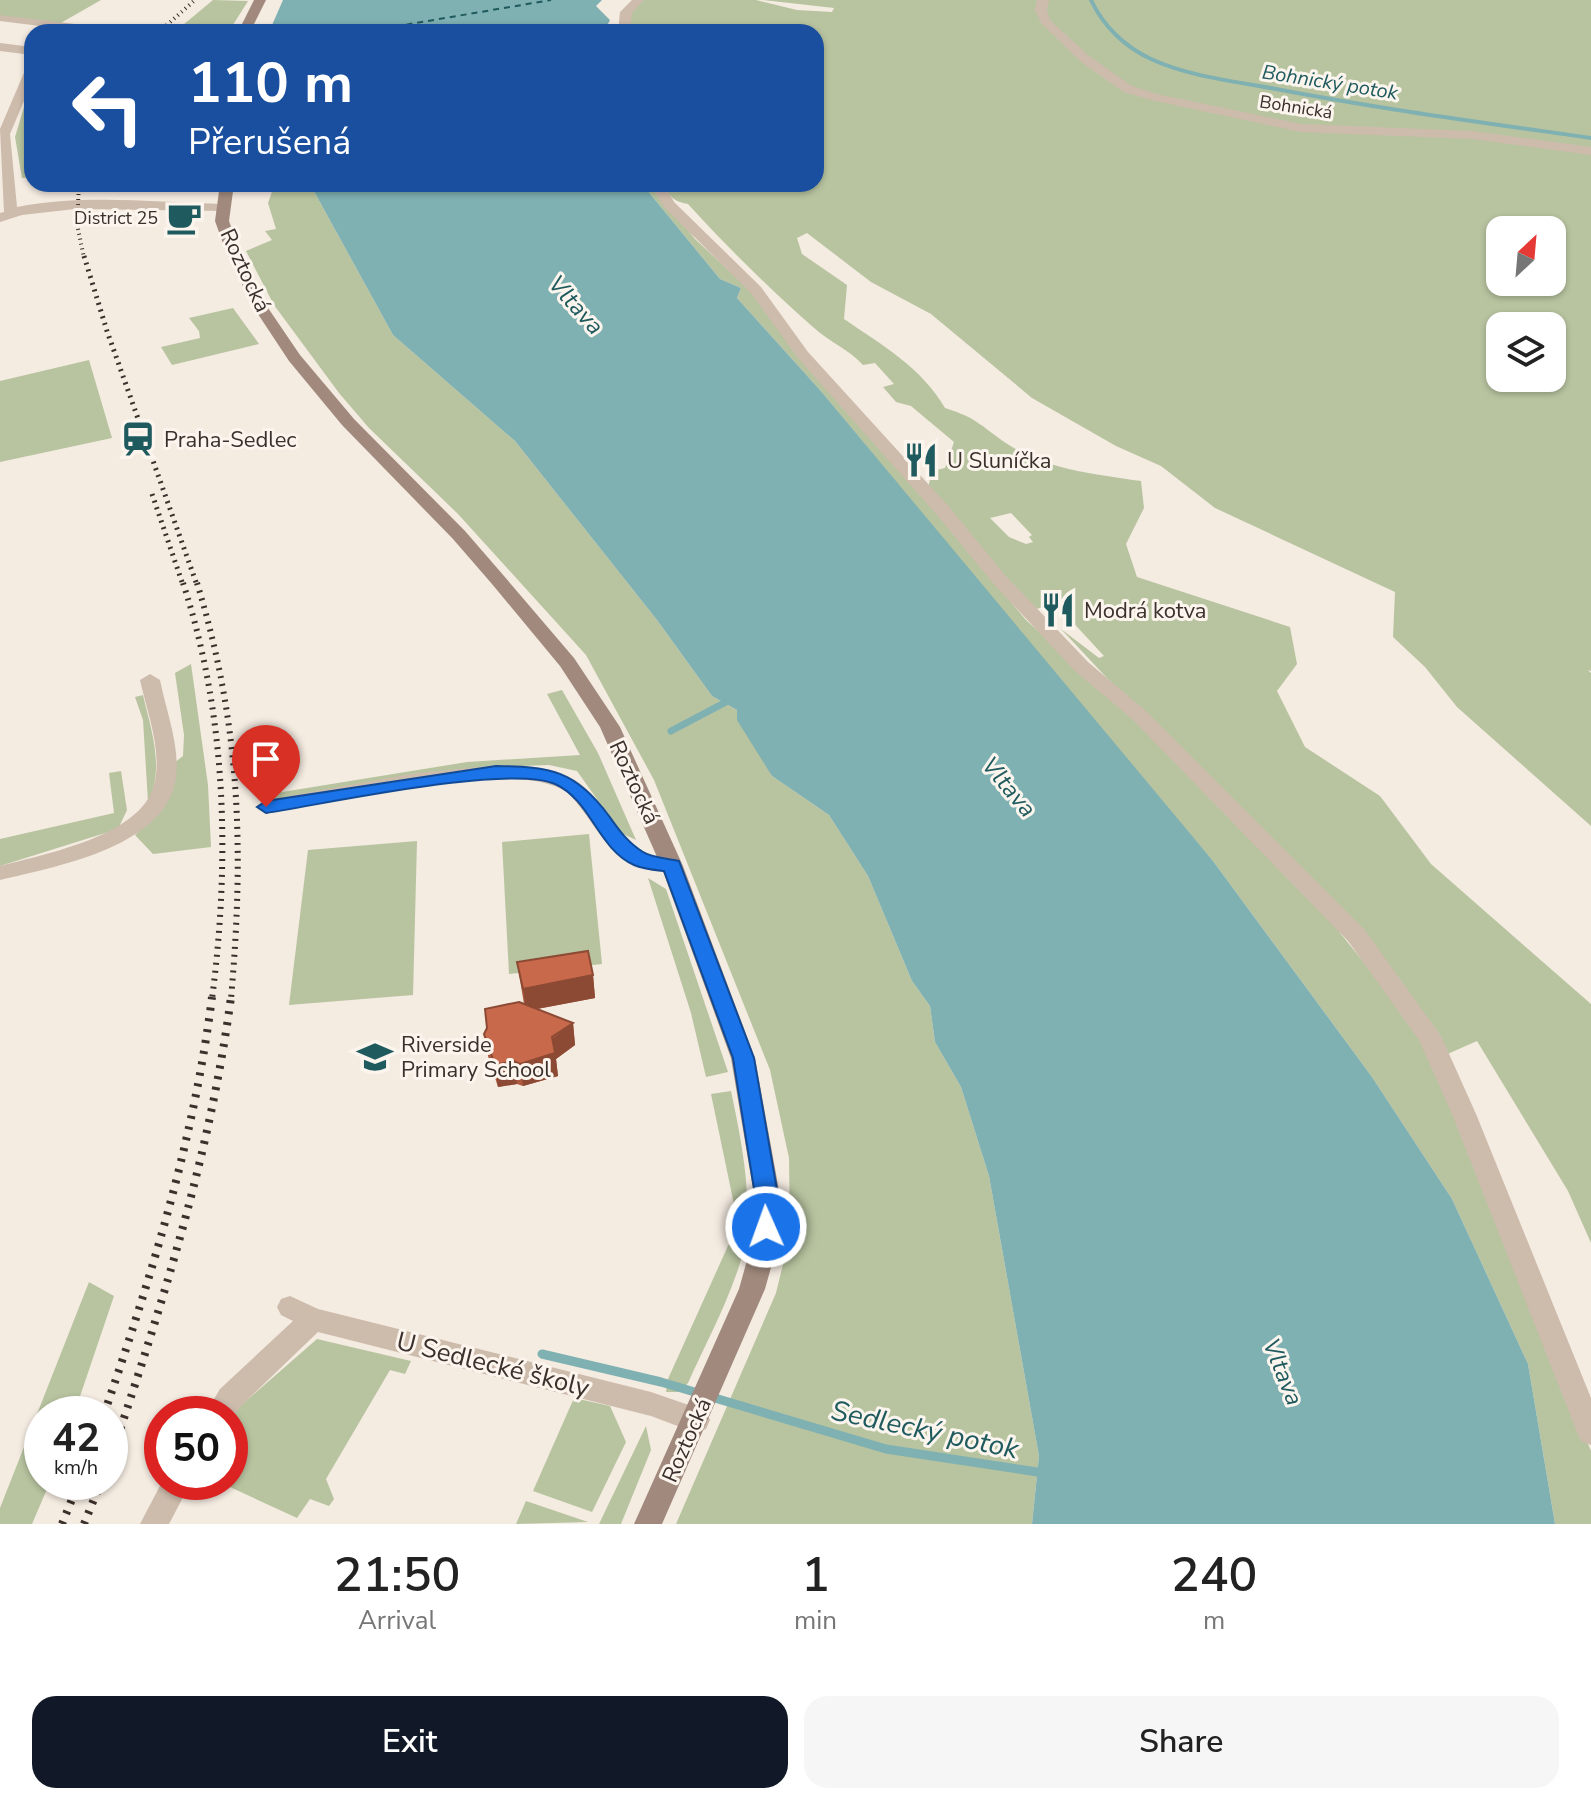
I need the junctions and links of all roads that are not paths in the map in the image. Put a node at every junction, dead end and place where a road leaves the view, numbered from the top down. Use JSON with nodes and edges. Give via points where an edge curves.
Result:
{"nodes":[{"id":1,"x":260,"y":0,"type":"edge"},
{"id":2,"x":1043,"y":0,"type":"edge"},
{"id":3,"x":634,"y":2,"type":"edge"},
{"id":4,"x":0,"y":18,"type":"edge"},
{"id":5,"x":37,"y":24,"type":"edge"},
{"id":6,"x":248,"y":24,"type":"edge"},
{"id":7,"x":627,"y":24,"type":"edge"},
{"id":8,"x":0,"y":47,"type":"edge"},
{"id":9,"x":24,"y":50,"type":"edge"},
{"id":10,"x":24,"y":87,"type":"edge"},
{"id":11,"x":1591,"y":151,"type":"edge"},
{"id":12,"x":225,"y":192,"type":"edge"},
{"id":13,"x":662,"y":192,"type":"edge"},
{"id":14,"x":221,"y":208,"type":"junction"},
{"id":15,"x":6,"y":216,"type":"edge"},
{"id":16,"x":150,"y":680,"type":"dead end"},
{"id":17,"x":266,"y":807,"type":"dead end"},
{"id":18,"x":672,"y":866,"type":"junction"},
{"id":19,"x":0,"y":873,"type":"edge"},
{"id":20,"x":232,"y":1396,"type":"edge"},
{"id":21,"x":696,"y":1420,"type":"junction"},
{"id":22,"x":1591,"y":1432,"type":"edge"},
{"id":23,"x":167,"y":1500,"type":"edge"},
{"id":24,"x":154,"y":1524,"type":"edge"},
{"id":25,"x":648,"y":1524,"type":"edge"}],
"edges":[{"from":1,"to":6,"type":"main road"},
{"from":2,"to":11,"type":"street","name":"Bohnická","via":[[1045,21],[1085,59],[1128,89],[1155,97],[1301,128],[1472,135]]},
{"from":3,"to":7,"type":"street"},
{"from":4,"to":5,"type":"street"},
{"from":8,"to":9,"type":"street"},
{"from":10,"to":15,"type":"street","via":[[4,134]]},
{"from":12,"to":14,"type":"main road","name":"Roztocká"},
{"from":13,"to":22,"type":"street","via":[[756,290],[803,355],[998,578],[1356,935],[1429,1036]]},
{"from":14,"to":15,"type":"street","via":[[106,206]]},
{"from":14,"to":18,"type":"main road","name":"Roztocká","via":[[247,282],[294,358],[348,422],[459,535],[567,662],[610,727]]},
{"from":16,"to":19,"type":"street","via":[[166,772],[160,799],[143,819],[112,838]]},
{"from":17,"to":18,"type":"street","via":[[496,772],[536,773],[562,780],[582,794],[619,844],[640,860]]},
{"from":18,"to":21,"type":"main road","name":"Roztocká","via":[[743,1058],[769,1207],[752,1289]]},
{"from":20,"to":21,"type":"street","name":"U Sedlecké školy","via":[[301,1313]]},
{"from":21,"to":25,"type":"main road","name":"Roztocká"},
{"from":23,"to":24,"type":"street"}]}
